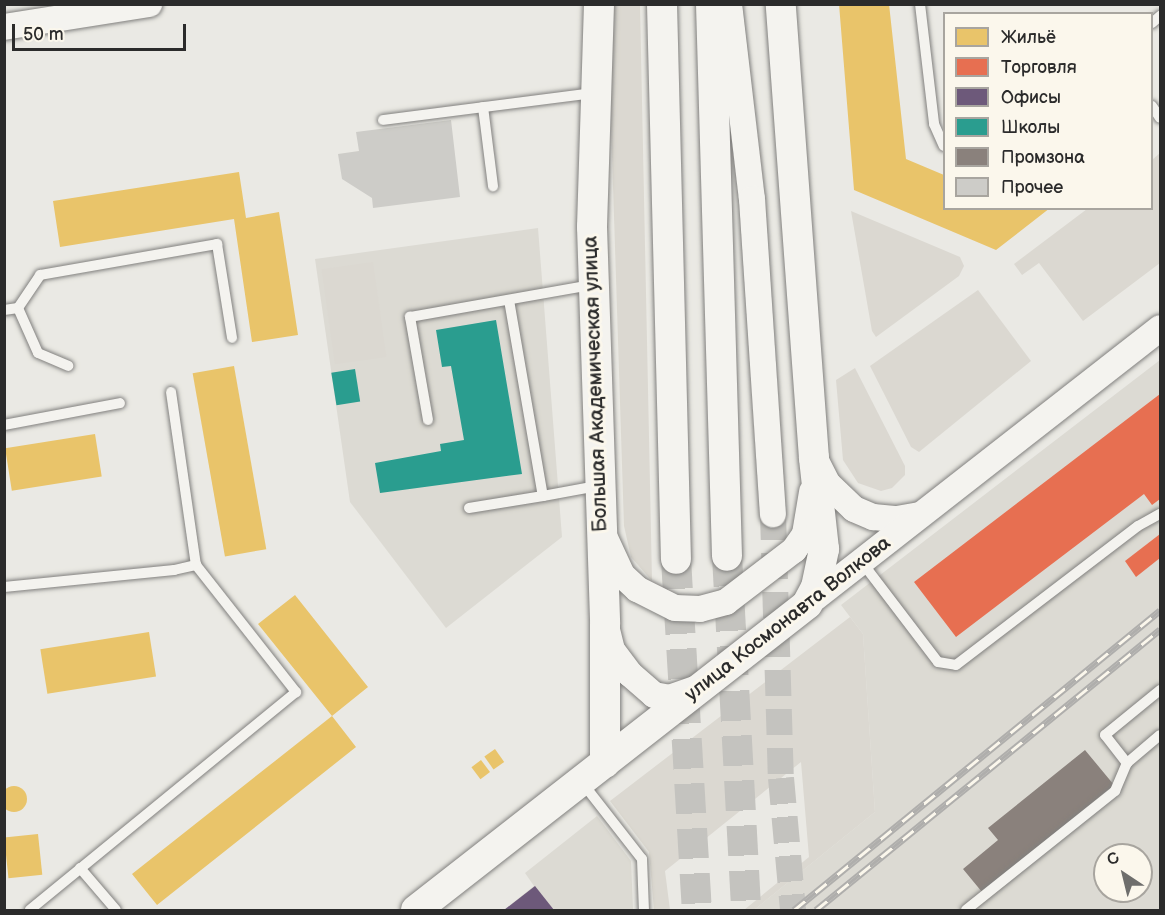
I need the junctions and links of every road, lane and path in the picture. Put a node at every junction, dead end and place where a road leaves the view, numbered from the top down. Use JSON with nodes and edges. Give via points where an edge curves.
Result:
{"nodes":[{"id":1,"x":149,"y":4,"type":"edge"},
{"id":2,"x":599,"y":4,"type":"edge"},
{"id":3,"x":662,"y":4,"type":"edge"},
{"id":4,"x":711,"y":4,"type":"edge"},
{"id":5,"x":729,"y":4,"type":"edge"},
{"id":6,"x":781,"y":4,"type":"edge"},
{"id":7,"x":920,"y":4,"type":"edge"},
{"id":8,"x":4,"y":27,"type":"edge"},
{"id":9,"x":596,"y":93,"type":"junction"},
{"id":10,"x":483,"y":107,"type":"junction"},
{"id":11,"x":383,"y":120,"type":"dead end"},
{"id":12,"x":943,"y":142,"type":"edge"},
{"id":13,"x":493,"y":186,"type":"dead end"},
{"id":14,"x":594,"y":285,"type":"junction"},
{"id":15,"x":509,"y":300,"type":"junction"},
{"id":16,"x":18,"y":308,"type":"junction"},
{"id":17,"x":4,"y":310,"type":"edge"},
{"id":18,"x":1161,"y":328,"type":"edge"},
{"id":19,"x":232,"y":338,"type":"dead end"},
{"id":20,"x":68,"y":366,"type":"dead end"},
{"id":21,"x":171,"y":393,"type":"dead end"},
{"id":22,"x":120,"y":403,"type":"dead end"},
{"id":23,"x":428,"y":420,"type":"dead end"},
{"id":24,"x":4,"y":425,"type":"edge"},
{"id":25,"x":814,"y":458,"type":"junction"},
{"id":26,"x":599,"y":485,"type":"junction"},
{"id":27,"x":543,"y":496,"type":"junction"},
{"id":28,"x":470,"y":508,"type":"dead end"},
{"id":29,"x":773,"y":514,"type":"tunnel mouth"},
{"id":30,"x":1161,"y":514,"type":"edge"},
{"id":31,"x":921,"y":515,"type":"junction"},
{"id":32,"x":600,"y":525,"type":"junction"},
{"id":33,"x":727,"y":556,"type":"tunnel mouth"},
{"id":34,"x":676,"y":560,"type":"tunnel mouth"},
{"id":35,"x":861,"y":561,"type":"junction"},
{"id":36,"x":196,"y":565,"type":"junction"},
{"id":37,"x":4,"y":587,"type":"edge"},
{"id":38,"x":807,"y":604,"type":"junction"},
{"id":39,"x":605,"y":624,"type":"junction"},
{"id":40,"x":705,"y":685,"type":"junction"},
{"id":41,"x":1161,"y":690,"type":"edge"},
{"id":42,"x":1161,"y":735,"type":"edge"},
{"id":43,"x":605,"y":763,"type":"junction"},
{"id":44,"x":1127,"y":763,"type":"junction"},
{"id":45,"x":581,"y":781,"type":"junction"},
{"id":46,"x":80,"y":868,"type":"junction"},
{"id":47,"x":30,"y":910,"type":"edge"},
{"id":48,"x":116,"y":910,"type":"edge"},
{"id":49,"x":416,"y":910,"type":"edge"},
{"id":50,"x":644,"y":910,"type":"edge"},
{"id":51,"x":966,"y":910,"type":"edge"}],
"edges":[{"from":1,"to":8,"type":"street"},
{"from":2,"to":9,"type":"main road","name":"Большая Академическая улица"},
{"from":3,"to":34,"type":"main road"},
{"from":4,"to":33,"type":"main road"},
{"from":5,"to":29,"type":"street","via":[[752,199]]},
{"from":6,"to":25,"type":"main road"},
{"from":7,"to":12,"type":"lane","via":[[934,124]]},
{"from":9,"to":10,"type":"lane"},
{"from":9,"to":14,"type":"main road","name":"Большая Академическая улица"},
{"from":10,"to":11,"type":"lane"},
{"from":10,"to":13,"type":"lane"},
{"from":14,"to":15,"type":"lane"},
{"from":14,"to":26,"type":"main road","name":"Большая Академическая улица"},
{"from":15,"to":23,"type":"lane","via":[[410,317]]},
{"from":15,"to":27,"type":"lane"},
{"from":16,"to":17,"type":"lane"},
{"from":16,"to":19,"type":"lane","via":[[40,275],[217,244]]},
{"from":16,"to":20,"type":"lane","via":[[38,353]]},
{"from":18,"to":31,"type":"street","name":"улица Космонавта Волкова"},
{"from":21,"to":36,"type":"lane"},
{"from":22,"to":24,"type":"lane"},
{"from":25,"to":31,"type":"street","via":[[827,483],[854,509],[873,517]]},
{"from":25,"to":32,"type":"street","via":[[812,500],[804,534],[786,558],[726,602],[700,609],[675,608],[656,601],[622,575]]},
{"from":25,"to":38,"type":"main road","via":[[824,549],[822,570]]},
{"from":26,"to":27,"type":"lane"},
{"from":26,"to":32,"type":"main road","name":"Большая Академическая улица"},
{"from":27,"to":28,"type":"lane"},
{"from":30,"to":35,"type":"lane","via":[[1138,526],[956,665],[938,662]]},
{"from":31,"to":35,"type":"street","name":"улица Космонавта Волкова"},
{"from":32,"to":39,"type":"main road","name":"Большая Академическая улица"},
{"from":35,"to":38,"type":"street","name":"улица Космонавта Волкова"},
{"from":36,"to":37,"type":"lane"},
{"from":36,"to":46,"type":"lane","via":[[296,692]]},
{"from":38,"to":40,"type":"main road","name":"улица Космонавта Волкова"},
{"from":39,"to":40,"type":"street","via":[[612,650],[630,674],[654,694],[669,698]]},
{"from":39,"to":43,"type":"main road","name":"Большая Академическая улица"},
{"from":40,"to":43,"type":"main road","name":"улица Космонавта Волкова"},
{"from":41,"to":44,"type":"lane","via":[[1105,735]]},
{"from":42,"to":44,"type":"lane"},
{"from":43,"to":45,"type":"main road","name":"улица Космонавта Волкова"},
{"from":44,"to":51,"type":"lane","via":[[1115,790]]},
{"from":45,"to":49,"type":"main road","name":"улица Космонавта Волкова"},
{"from":45,"to":50,"type":"lane","via":[[642,859]]},
{"from":46,"to":47,"type":"lane"},
{"from":46,"to":48,"type":"lane"}]}
